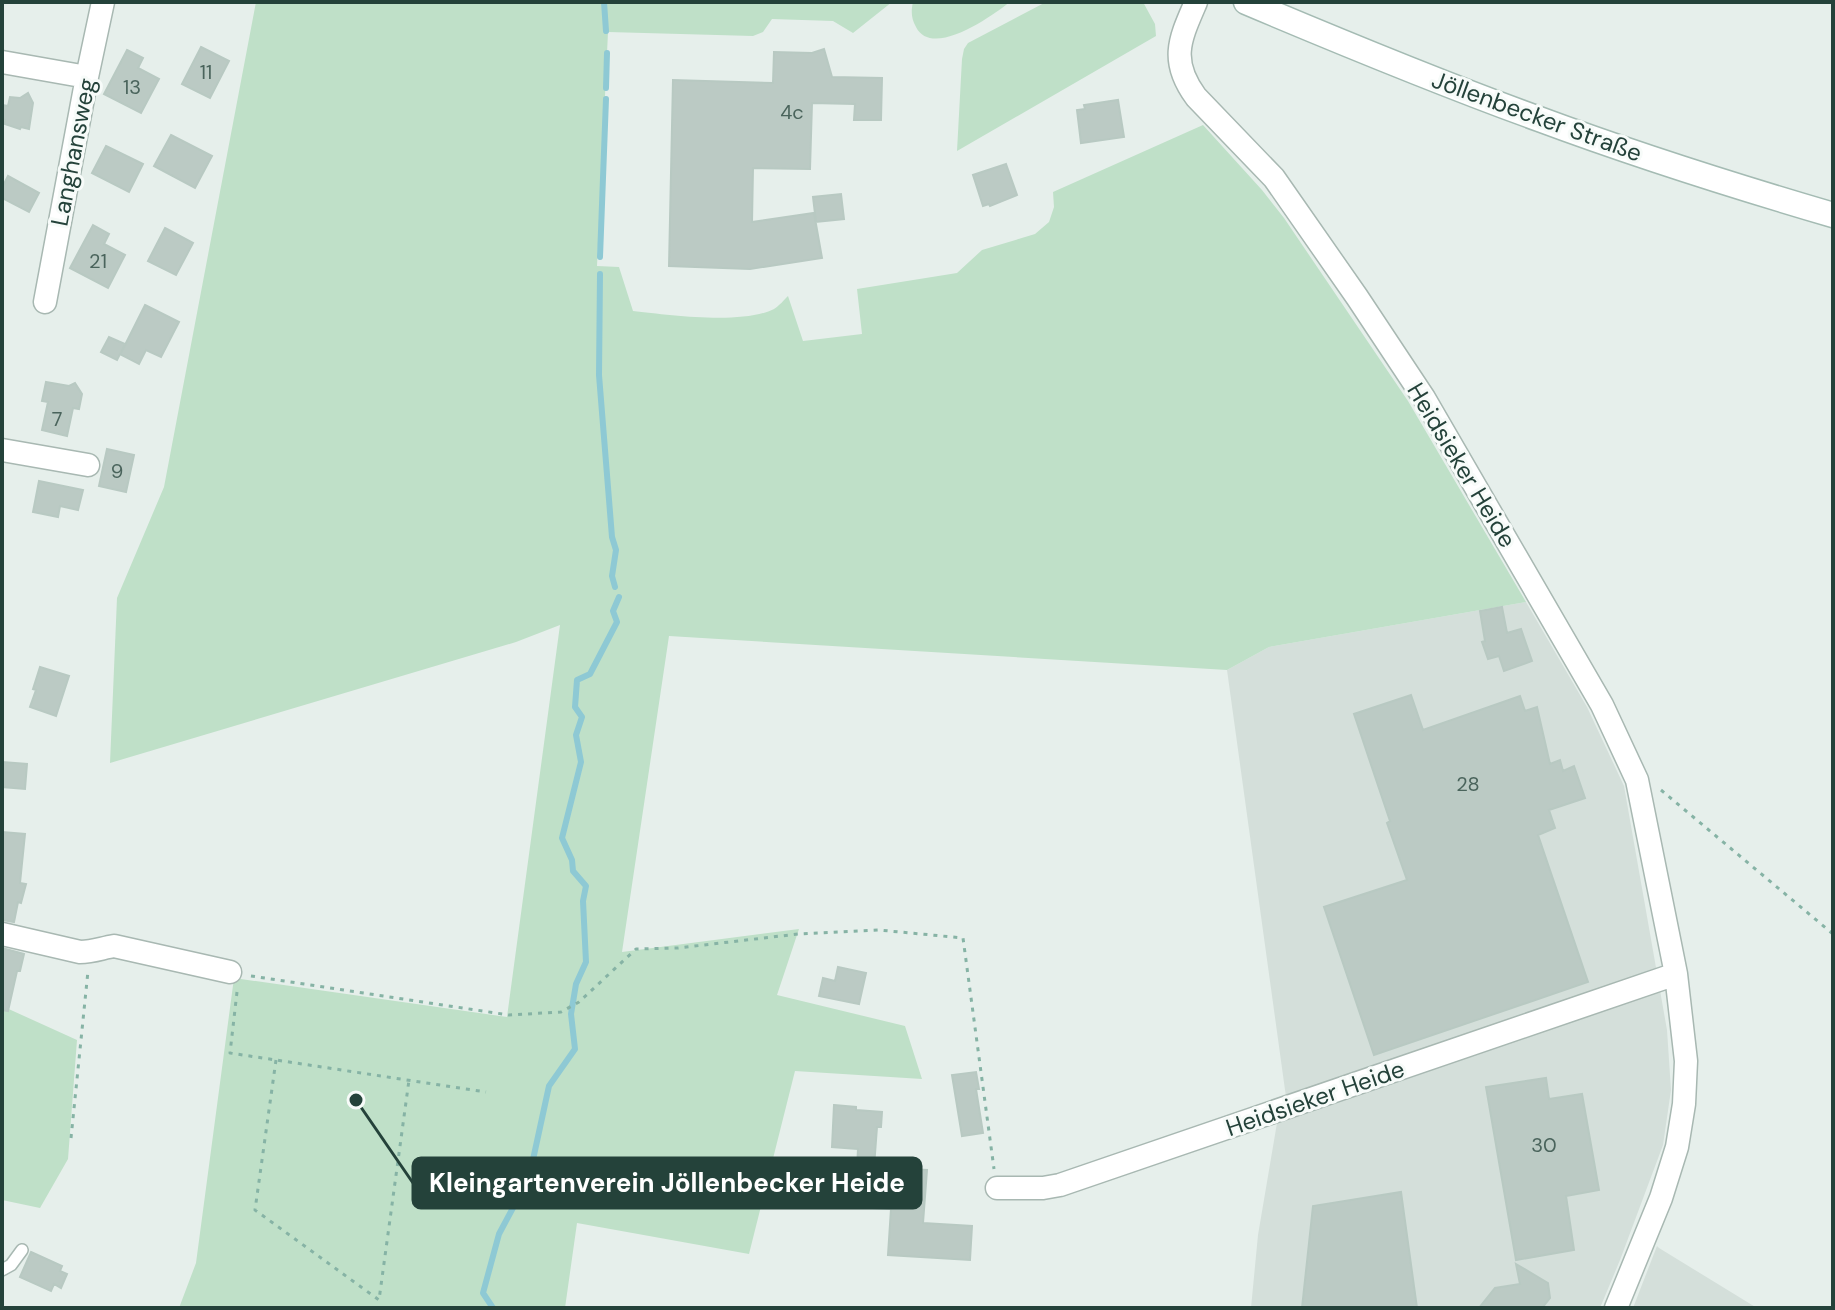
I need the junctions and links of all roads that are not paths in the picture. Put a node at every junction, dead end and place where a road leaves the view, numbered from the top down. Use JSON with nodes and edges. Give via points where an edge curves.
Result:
{"nodes":[{"id":1,"x":103,"y":2,"type":"edge"},
{"id":2,"x":1196,"y":2,"type":"edge"},
{"id":3,"x":1246,"y":2,"type":"edge"},
{"id":4,"x":2,"y":62,"type":"edge"},
{"id":5,"x":87,"y":77,"type":"junction"},
{"id":6,"x":1833,"y":215,"type":"edge"},
{"id":7,"x":45,"y":302,"type":"dead end"},
{"id":8,"x":2,"y":450,"type":"edge"},
{"id":9,"x":88,"y":465,"type":"dead end"},
{"id":10,"x":2,"y":934,"type":"edge"},
{"id":11,"x":235,"y":973,"type":"road end"},
{"id":12,"x":1676,"y":974,"type":"junction"},
{"id":13,"x":997,"y":1188,"type":"road end"},
{"id":14,"x":22,"y":1250,"type":"dead end"},
{"id":15,"x":2,"y":1270,"type":"edge"},
{"id":16,"x":1616,"y":1308,"type":"edge"}],
"edges":[{"from":1,"to":5,"type":"street","name":"Langhansweg"},
{"from":2,"to":12,"type":"street","name":"Heidsieker Heide","via":[[1179,49],[1187,85],[1281,188],[1348,284],[1424,398],[1602,705],[1637,780]]},
{"from":3,"to":6,"type":"main road","name":"Jöllenbecker Straße","via":[[1541,120]]},
{"from":4,"to":5,"type":"street"},
{"from":5,"to":7,"type":"street","name":"Langhansweg"},
{"from":8,"to":9,"type":"street"},
{"from":10,"to":11,"type":"street","via":[[80,952],[114,946]]},
{"from":12,"to":13,"type":"street","name":"Heidsieker Heide","via":[[1060,1185]]},
{"from":12,"to":16,"type":"street","name":"Heidsieker Heide","via":[[1686,1061],[1677,1147]]},
{"from":14,"to":15,"type":"lane"}]}
